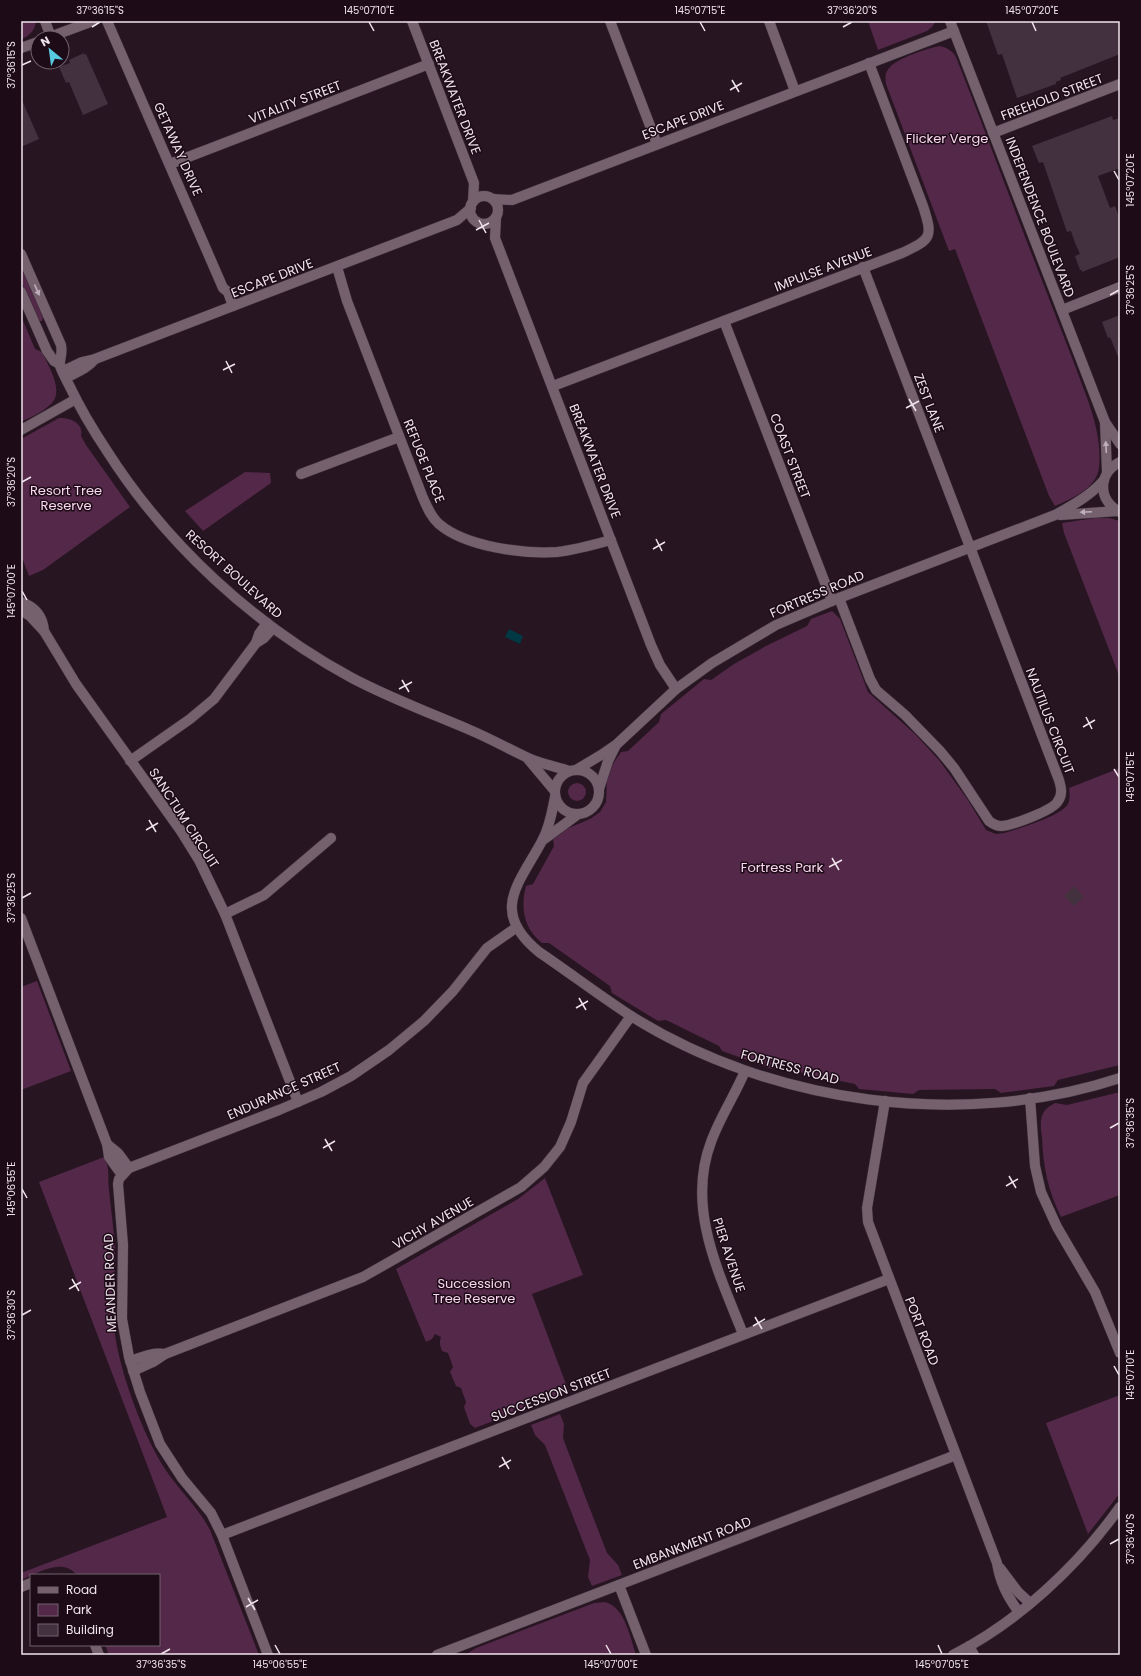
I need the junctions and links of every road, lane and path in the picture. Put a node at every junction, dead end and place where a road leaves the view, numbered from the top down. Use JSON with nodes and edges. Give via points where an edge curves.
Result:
{"nodes":[{"id":1,"x":93,"y":21,"type":"edge"},
{"id":2,"x":107,"y":21,"type":"edge"},
{"id":3,"x":412,"y":21,"type":"edge"},
{"id":4,"x":610,"y":21,"type":"edge"},
{"id":5,"x":768,"y":21,"type":"edge"},
{"id":6,"x":950,"y":21,"type":"edge"},
{"id":7,"x":68,"y":30,"type":"edge"},
{"id":8,"x":954,"y":31,"type":"junction"},
{"id":9,"x":869,"y":63,"type":"junction"},
{"id":10,"x":429,"y":64,"type":"junction"},
{"id":11,"x":1120,"y":84,"type":"edge"},
{"id":12,"x":796,"y":91,"type":"junction"},
{"id":13,"x":993,"y":133,"type":"junction"},
{"id":14,"x":657,"y":144,"type":"junction"},
{"id":15,"x":170,"y":164,"type":"junction"},
{"id":16,"x":474,"y":183,"type":"junction"},
{"id":17,"x":491,"y":197,"type":"junction"},
{"id":18,"x":512,"y":200,"type":"junction"},
{"id":19,"x":472,"y":205,"type":"junction"},
{"id":20,"x":497,"y":217,"type":"junction"},
{"id":21,"x":458,"y":220,"type":"junction"},
{"id":22,"x":478,"y":222,"type":"junction"},
{"id":23,"x":495,"y":238,"type":"junction"},
{"id":24,"x":21,"y":254,"type":"edge"},
{"id":25,"x":335,"y":267,"type":"junction"},
{"id":26,"x":863,"y":268,"type":"junction"},
{"id":27,"x":1120,"y":288,"type":"edge"},
{"id":28,"x":21,"y":292,"type":"edge"},
{"id":29,"x":231,"y":307,"type":"junction"},
{"id":30,"x":1062,"y":310,"type":"junction"},
{"id":31,"x":724,"y":321,"type":"junction"},
{"id":32,"x":52,"y":325,"type":"junction"},
{"id":33,"x":38,"y":331,"type":"junction"},
{"id":34,"x":63,"y":371,"type":"junction"},
{"id":35,"x":552,"y":386,"type":"junction"},
{"id":36,"x":76,"y":399,"type":"junction"},
{"id":37,"x":1105,"y":422,"type":"junction"},
{"id":38,"x":21,"y":430,"type":"edge"},
{"id":39,"x":399,"y":437,"type":"junction"},
{"id":40,"x":1120,"y":444,"type":"edge"},
{"id":41,"x":1120,"y":462,"type":"edge"},
{"id":42,"x":301,"y":474,"type":"dead end"},
{"id":43,"x":1105,"y":476,"type":"junction"},
{"id":44,"x":1119,"y":511,"type":"edge"},
{"id":45,"x":1054,"y":515,"type":"junction"},
{"id":46,"x":611,"y":540,"type":"junction"},
{"id":47,"x":970,"y":547,"type":"junction"},
{"id":48,"x":836,"y":600,"type":"junction"},
{"id":49,"x":21,"y":602,"type":"edge"},
{"id":50,"x":21,"y":610,"type":"edge"},
{"id":51,"x":270,"y":625,"type":"junction"},
{"id":52,"x":44,"y":632,"type":"junction"},
{"id":53,"x":676,"y":689,"type":"junction"},
{"id":54,"x":617,"y":744,"type":"junction"},
{"id":55,"x":527,"y":758,"type":"junction"},
{"id":56,"x":130,"y":761,"type":"junction"},
{"id":57,"x":573,"y":770,"type":"junction"},
{"id":58,"x":599,"y":789,"type":"junction"},
{"id":59,"x":554,"y":793,"type":"junction"},
{"id":60,"x":577,"y":815,"type":"junction"},
{"id":61,"x":331,"y":838,"type":"dead end"},
{"id":62,"x":543,"y":840,"type":"junction"},
{"id":63,"x":225,"y":914,"type":"junction"},
{"id":64,"x":21,"y":918,"type":"edge"},
{"id":65,"x":517,"y":927,"type":"junction"},
{"id":66,"x":631,"y":1016,"type":"junction"},
{"id":67,"x":745,"y":1071,"type":"junction"},
{"id":68,"x":1120,"y":1078,"type":"edge"},
{"id":69,"x":1030,"y":1098,"type":"junction"},
{"id":70,"x":885,"y":1101,"type":"junction"},
{"id":71,"x":298,"y":1102,"type":"junction"},
{"id":72,"x":126,"y":1172,"type":"junction"},
{"id":73,"x":889,"y":1279,"type":"junction"},
{"id":74,"x":743,"y":1334,"type":"junction"},
{"id":75,"x":1120,"y":1353,"type":"edge"},
{"id":76,"x":131,"y":1366,"type":"junction"},
{"id":77,"x":956,"y":1455,"type":"junction"},
{"id":78,"x":1120,"y":1507,"type":"edge"},
{"id":79,"x":222,"y":1535,"type":"junction"},
{"id":80,"x":997,"y":1563,"type":"junction"},
{"id":81,"x":618,"y":1585,"type":"junction"},
{"id":82,"x":1030,"y":1603,"type":"junction"},
{"id":83,"x":1019,"y":1612,"type":"junction"},
{"id":84,"x":972,"y":1651,"type":"edge"},
{"id":85,"x":441,"y":1654,"type":"edge"},
{"id":86,"x":958,"y":1654,"type":"edge"},
{"id":87,"x":268,"y":1655,"type":"edge"},
{"id":88,"x":646,"y":1655,"type":"edge"}],
"edges":[{"from":1,"to":7,"type":"street"},
{"from":2,"to":15,"type":"street","name":"GETAWAY DRIVE"},
{"from":3,"to":10,"type":"street","name":"BREAKWATER DRIVE"},
{"from":4,"to":14,"type":"street"},
{"from":5,"to":12,"type":"street"},
{"from":6,"to":8,"type":"street","name":"INDEPENDENCE BOULEVARD"},
{"from":8,"to":9,"type":"street","name":"ESCAPE DRIVE"},
{"from":8,"to":13,"type":"street","name":"INDEPENDENCE BOULEVARD"},
{"from":9,"to":12,"type":"street","name":"ESCAPE DRIVE"},
{"from":9,"to":26,"type":"street","name":"IMPULSE AVENUE","via":[[923,206],[929,230],[926,239],[917,246]]},
{"from":10,"to":15,"type":"street","name":"VITALITY STREET"},
{"from":10,"to":16,"type":"street","name":"BREAKWATER DRIVE"},
{"from":11,"to":13,"type":"street","name":"FREEHOLD STREET"},
{"from":12,"to":14,"type":"street","name":"ESCAPE DRIVE"},
{"from":13,"to":30,"type":"street","name":"INDEPENDENCE BOULEVARD"},
{"from":14,"to":18,"type":"street","name":"ESCAPE DRIVE"},
{"from":15,"to":29,"type":"street","name":"GETAWAY DRIVE","via":[[223,288],[228,292]]},
{"from":16,"to":17,"type":"street","name":"BREAKWATER DRIVE"},
{"from":16,"to":19,"type":"street","name":"BREAKWATER DRIVE"},
{"from":17,"to":18,"type":"street","name":"ESCAPE DRIVE"},
{"from":17,"to":19,"type":"street","via":[[479,197]]},
{"from":17,"to":20,"type":"street","via":[[498,206]]},
{"from":18,"to":20,"type":"street","name":"ESCAPE DRIVE"},
{"from":19,"to":21,"type":"street","name":"ESCAPE DRIVE"},
{"from":19,"to":22,"type":"street","via":[[471,215]]},
{"from":20,"to":22,"type":"street","via":[[489,224]]},
{"from":20,"to":23,"type":"street","name":"BREAKWATER DRIVE"},
{"from":21,"to":22,"type":"street","name":"ESCAPE DRIVE"},
{"from":21,"to":25,"type":"street","name":"ESCAPE DRIVE"},
{"from":22,"to":23,"type":"street","name":"BREAKWATER DRIVE"},
{"from":23,"to":35,"type":"street","name":"BREAKWATER DRIVE"},
{"from":24,"to":32,"type":"street","name":"RESORT BOULEVARD","one_way":true},
{"from":25,"to":29,"type":"street","name":"ESCAPE DRIVE"},
{"from":25,"to":39,"type":"street","name":"REFUGE PLACE","via":[[342,279],[341,284]]},
{"from":26,"to":31,"type":"street","name":"IMPULSE AVENUE"},
{"from":26,"to":47,"type":"street","name":"ZEST LANE"},
{"from":27,"to":30,"type":"street"},
{"from":28,"to":33,"type":"street","name":"RESORT BOULEVARD"},
{"from":29,"to":34,"type":"street","name":"ESCAPE DRIVE","via":[[95,359],[88,366]]},
{"from":30,"to":37,"type":"street","name":"INDEPENDENCE BOULEVARD"},
{"from":31,"to":35,"type":"street","name":"IMPULSE AVENUE"},
{"from":31,"to":48,"type":"street","name":"COAST STREET"},
{"from":32,"to":33,"type":"street"},
{"from":32,"to":34,"type":"street","name":"RESORT BOULEVARD","via":[[62,352]]},
{"from":33,"to":34,"type":"street","name":"RESORT BOULEVARD","via":[[50,357]]},
{"from":34,"to":36,"type":"street","name":"RESORT BOULEVARD"},
{"from":35,"to":46,"type":"street","name":"BREAKWATER DRIVE"},
{"from":36,"to":38,"type":"street"},
{"from":36,"to":51,"type":"street","name":"RESORT BOULEVARD","via":[[114,463],[159,521],[201,565]]},
{"from":37,"to":40,"type":"street","name":"INDEPENDENCE BOULEVARD"},
{"from":43,"to":37,"type":"street","name":"INDEPENDENCE BOULEVARD","one_way":true},
{"from":39,"to":42,"type":"street"},
{"from":39,"to":46,"type":"street","name":"REFUGE PLACE","via":[[427,507],[438,523],[454,534],[487,545],[540,552],[577,549]]},
{"from":41,"to":43,"type":"street","name":"FORTRESS ROAD","via":[[1112,466]]},
{"from":43,"to":44,"type":"street","name":"INDEPENDENCE BOULEVARD","via":[[1104,494],[1112,507]]},
{"from":43,"to":45,"type":"street","name":"FORTRESS ROAD","via":[[1094,491]]},
{"from":44,"to":45,"type":"street","name":"FORTRESS ROAD","one_way":true},
{"from":45,"to":47,"type":"street","name":"FORTRESS ROAD"},
{"from":46,"to":53,"type":"street","name":"BREAKWATER DRIVE","via":[[656,658]]},
{"from":47,"to":48,"type":"street","name":"FORTRESS ROAD"},
{"from":47,"to":48,"type":"street","name":"NAUTILUS CIRCUIT","via":[[1059,780],[1060,798],[1048,810],[1004,826],[989,821],[940,751],[876,690]]},
{"from":48,"to":53,"type":"street","name":"FORTRESS ROAD","via":[[776,625],[712,663]]},
{"from":49,"to":52,"type":"street","name":"SANCTUM CIRCUIT","via":[[38,613]]},
{"from":50,"to":52,"type":"street","name":"SANCTUM CIRCUIT"},
{"from":51,"to":55,"type":"street","name":"RESORT BOULEVARD","via":[[327,663],[374,689],[486,737]]},
{"from":51,"to":56,"type":"street","via":[[264,638],[256,644],[208,704]]},
{"from":52,"to":56,"type":"street","name":"SANCTUM CIRCUIT","via":[[64,666]]},
{"from":53,"to":54,"type":"street","name":"FORTRESS ROAD"},
{"from":54,"to":57,"type":"street","name":"FORTRESS ROAD"},
{"from":54,"to":58,"type":"street","name":"FORTRESS ROAD","via":[[608,761]]},
{"from":55,"to":57,"type":"street","name":"RESORT BOULEVARD"},
{"from":55,"to":59,"type":"street","name":"RESORT BOULEVARD"},
{"from":56,"to":63,"type":"street","name":"SANCTUM CIRCUIT","via":[[199,860]]},
{"from":57,"to":58,"type":"street","via":[[583,770],[594,777]]},
{"from":57,"to":59,"type":"street","via":[[559,778]]},
{"from":58,"to":60,"type":"street","via":[[594,807]]},
{"from":59,"to":60,"type":"street","via":[[560,808]]},
{"from":59,"to":62,"type":"street","name":"FORTRESS ROAD","via":[[549,824]]},
{"from":60,"to":62,"type":"street","name":"FORTRESS ROAD"},
{"from":61,"to":63,"type":"street","via":[[264,896]]},
{"from":62,"to":65,"type":"street","name":"FORTRESS ROAD","via":[[522,875],[512,898]]},
{"from":63,"to":71,"type":"street","name":"SANCTUM CIRCUIT"},
{"from":64,"to":72,"type":"street","via":[[107,1144],[118,1153]]},
{"from":65,"to":66,"type":"street","name":"FORTRESS ROAD","via":[[529,944],[539,952]]},
{"from":65,"to":71,"type":"street","name":"ENDURANCE STREET","via":[[487,948],[453,991],[401,1041],[351,1076]]},
{"from":66,"to":67,"type":"street","name":"FORTRESS ROAD"},
{"from":66,"to":76,"type":"street","name":"VICHY AVENUE","via":[[583,1083],[560,1147],[544,1167],[521,1188],[363,1277],[165,1354],[150,1354]]},
{"from":67,"to":70,"type":"street","name":"FORTRESS ROAD","via":[[811,1089]]},
{"from":67,"to":74,"type":"street","name":"PIER AVENUE","via":[[711,1140],[704,1166],[701,1199],[708,1240]]},
{"from":68,"to":69,"type":"street","name":"FORTRESS ROAD"},
{"from":69,"to":70,"type":"street","name":"FORTRESS ROAD","via":[[947,1104]]},
{"from":69,"to":75,"type":"street","via":[[1035,1166],[1040,1192],[1095,1292]]},
{"from":70,"to":73,"type":"street","name":"PORT ROAD","via":[[867,1214]]},
{"from":71,"to":72,"type":"street","name":"ENDURANCE STREET"},
{"from":72,"to":76,"type":"street","name":"MEANDER ROAD","via":[[118,1184],[124,1257],[122,1308]]},
{"from":73,"to":74,"type":"street","name":"SUCCESSION STREET"},
{"from":73,"to":77,"type":"street","name":"PORT ROAD"},
{"from":74,"to":79,"type":"street","name":"SUCCESSION STREET"},
{"from":76,"to":79,"type":"street","name":"MEANDER ROAD","via":[[155,1431],[167,1455],[211,1513]]},
{"from":77,"to":80,"type":"street","name":"PORT ROAD"},
{"from":77,"to":81,"type":"street","name":"EMBANKMENT ROAD"},
{"from":78,"to":82,"type":"street","via":[[1080,1556]]},
{"from":79,"to":87,"type":"street","name":"MEANDER ROAD"},
{"from":80,"to":82,"type":"street","name":"PORT ROAD","via":[[1018,1592]]},
{"from":80,"to":83,"type":"street","name":"PORT ROAD","via":[[1004,1589]]},
{"from":81,"to":85,"type":"street","name":"EMBANKMENT ROAD"},
{"from":81,"to":88,"type":"street"},
{"from":82,"to":83,"type":"street"},
{"from":83,"to":84,"type":"street"},
{"from":84,"to":86,"type":"street"}]}
